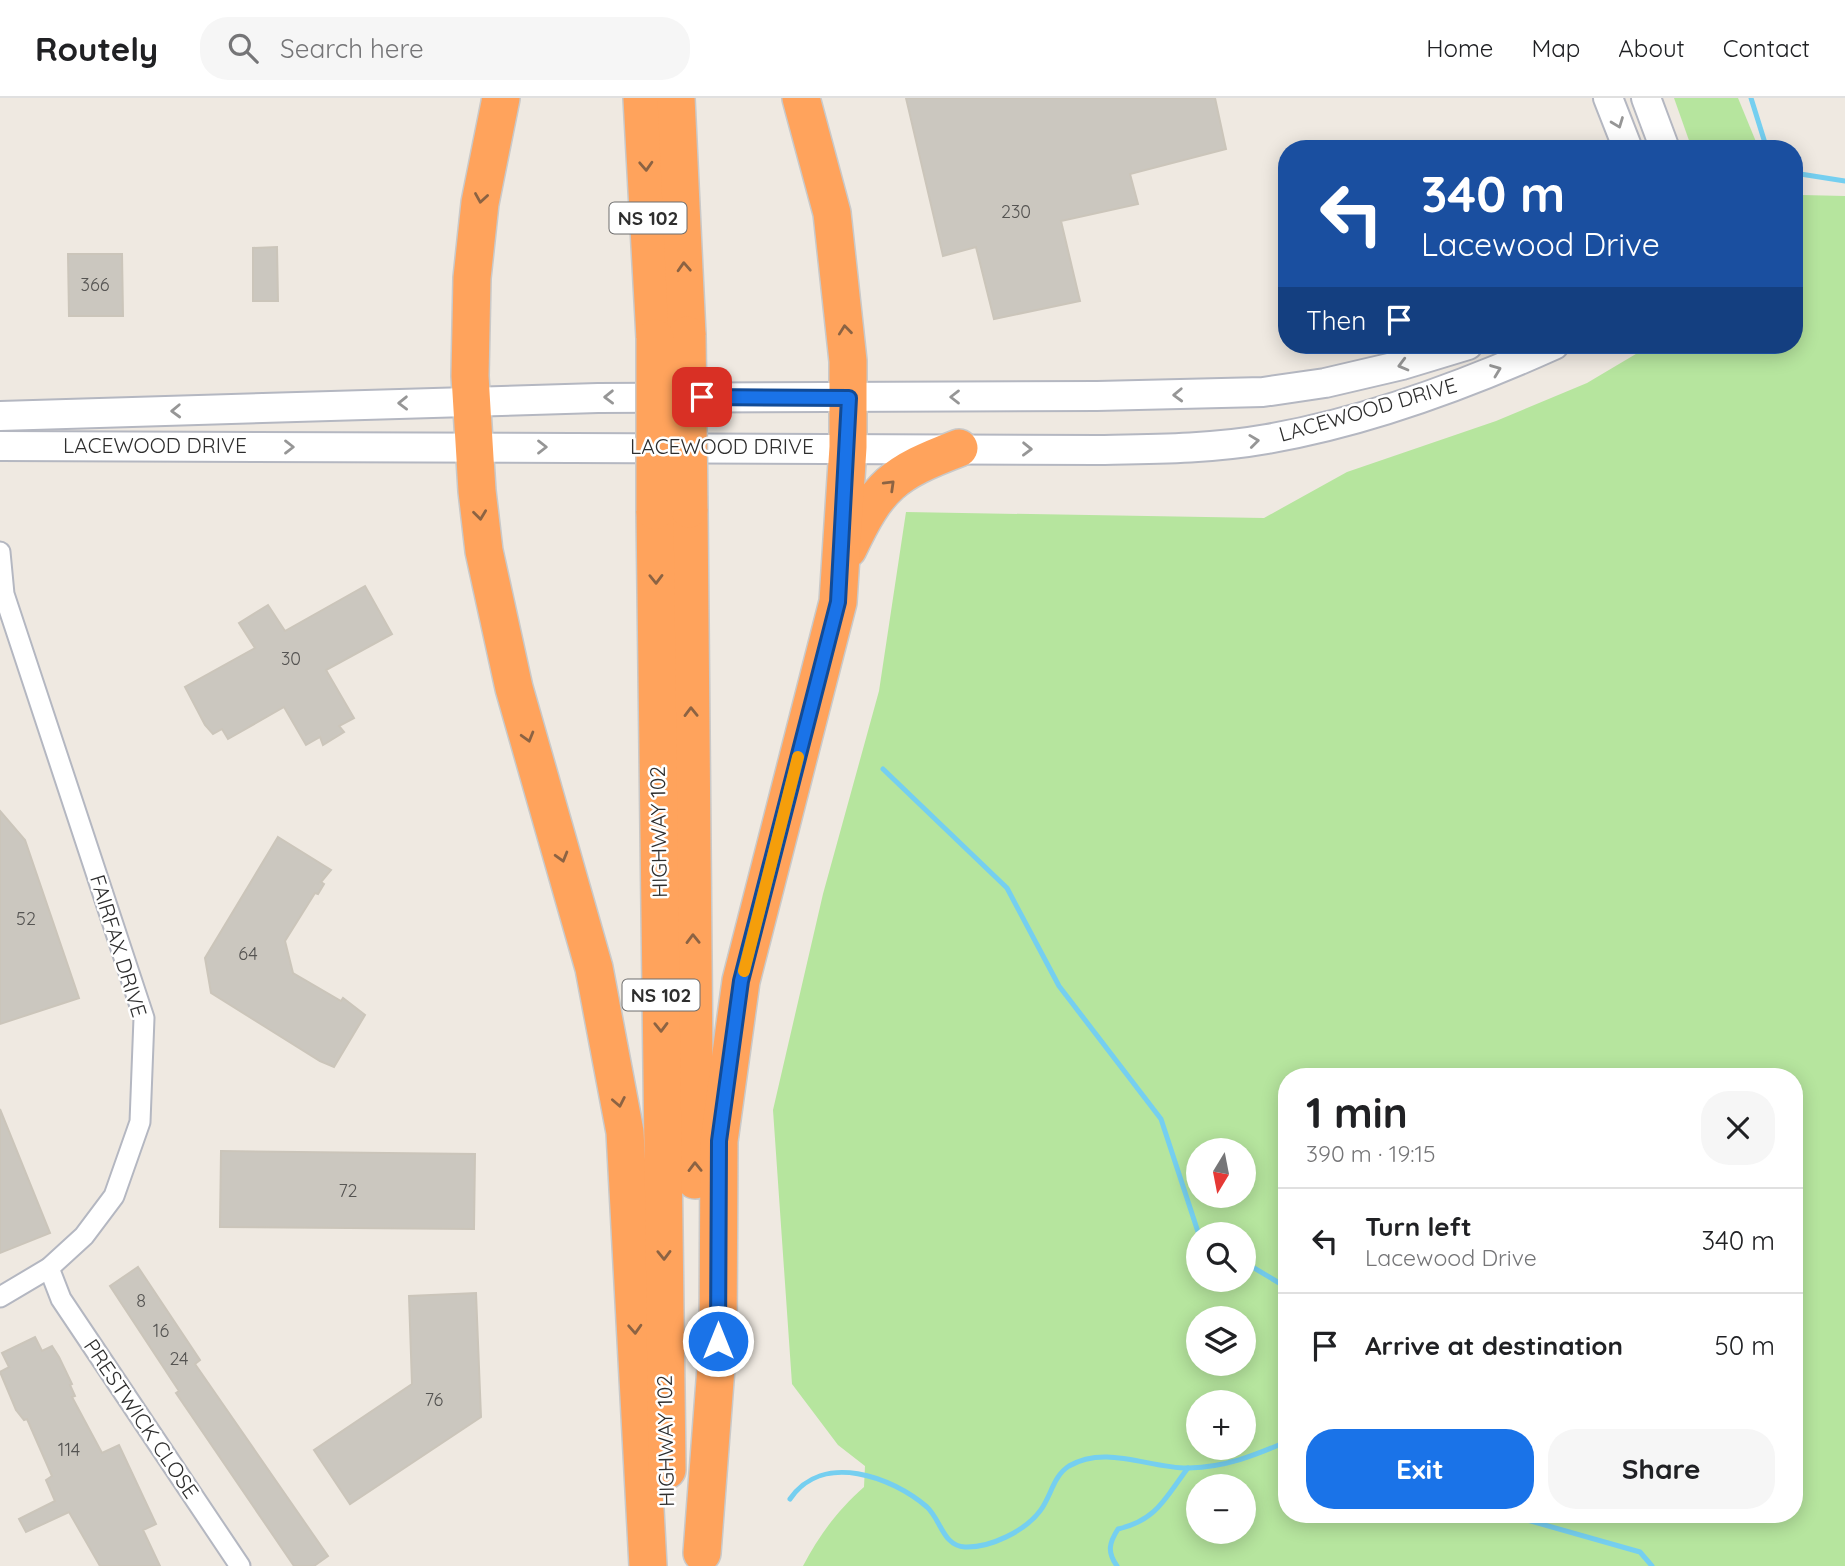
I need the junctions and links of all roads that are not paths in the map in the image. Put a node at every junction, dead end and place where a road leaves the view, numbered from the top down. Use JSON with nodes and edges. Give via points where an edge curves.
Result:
{"nodes":[{"id":1,"x":501,"y":98,"type":"edge"},
{"id":2,"x":642,"y":98,"type":"edge"},
{"id":3,"x":676,"y":98,"type":"edge"},
{"id":4,"x":801,"y":98,"type":"edge"},
{"id":5,"x":1608,"y":98,"type":"edge"},
{"id":6,"x":1646,"y":98,"type":"edge"},
{"id":7,"x":1624,"y":140,"type":"edge"},
{"id":8,"x":1662,"y":140,"type":"edge"},
{"id":9,"x":671,"y":336,"type":"junction"},
{"id":10,"x":1436,"y":354,"type":"edge"},
{"id":11,"x":1532,"y":354,"type":"edge"},
{"id":12,"x":849,"y":398,"type":"junction"},
{"id":13,"x":471,"y":402,"type":"junction"},
{"id":14,"x":0,"y":416,"type":"edge"},
{"id":15,"x":0,"y":446,"type":"edge"},
{"id":16,"x":474,"y":447,"type":"junction"},
{"id":17,"x":848,"y":447,"type":"junction"},
{"id":18,"x":959,"y":448,"type":"junction"},
{"id":19,"x":672,"y":510,"type":"junction"},
{"id":20,"x":0,"y":552,"type":"edge"},
{"id":21,"x":842,"y":563,"type":"junction"},
{"id":22,"x":49,"y":1268,"type":"junction"},
{"id":23,"x":0,"y":1297,"type":"edge"},
{"id":24,"x":702,"y":1560,"type":"edge"},
{"id":25,"x":240,"y":1566,"type":"edge"},
{"id":26,"x":648,"y":1566,"type":"edge"},
{"id":27,"x":668,"y":1566,"type":"edge"}],
"edges":[{"from":1,"to":13,"type":"highway","one_way":true,"via":[[480,203],[472,278]]},
{"from":2,"to":9,"type":"highway","name":"HIGHWAY 102","number":"NS 102","one_way":true},
{"from":9,"to":3,"type":"highway","name":"HIGHWAY 102","number":"NS 102","one_way":true},
{"from":12,"to":4,"type":"highway","one_way":true,"via":[[832,213]]},
{"from":5,"to":7,"type":"main road","one_way":true},
{"from":6,"to":8,"type":"main road"},
{"from":9,"to":19,"type":"highway","name":"HIGHWAY 102","number":"NS 102","bridge":true},
{"from":10,"to":12,"type":"main road","name":"LACEWOOD DRIVE","one_way":true,"via":[[1376,371],[1263,392]]},
{"from":18,"to":11,"type":"main road","name":"LACEWOOD DRIVE","one_way":true,"via":[[1124,450],[1267,439],[1422,398]]},
{"from":12,"to":13,"type":"main road","name":"LACEWOOD DRIVE","one_way":true},
{"from":12,"to":17,"type":"highway"},
{"from":13,"to":14,"type":"main road","name":"LACEWOOD DRIVE","one_way":true},
{"from":13,"to":16,"type":"highway"},
{"from":15,"to":16,"type":"main road","name":"LACEWOOD DRIVE","one_way":true},
{"from":16,"to":17,"type":"main road","name":"LACEWOOD DRIVE","one_way":true},
{"from":16,"to":26,"type":"highway","one_way":true,"via":[[484,551],[514,688],[594,968],[625,1132]]},
{"from":17,"to":18,"type":"main road","name":"LACEWOOD DRIVE"},
{"from":17,"to":21,"type":"highway"},
{"from":21,"to":18,"type":"highway","one_way":true,"via":[[868,508],[892,481],[913,466]]},
{"from":24,"to":19,"type":"highway","name":"HIGHWAY 102","number":"NS 102","one_way":true},
{"from":19,"to":27,"type":"highway","name":"HIGHWAY 102","number":"NS 102","one_way":true},
{"from":20,"to":22,"type":"street","name":"FAIRFAX DRIVE","via":[[4,594],[144,1018],[140,1122],[114,1196],[84,1236]]},
{"from":21,"to":24,"type":"highway","via":[[838,602],[741,981],[719,1141],[718,1341]]},
{"from":22,"to":23,"type":"street","name":"FAIRFAX DRIVE"},
{"from":22,"to":25,"type":"street","name":"PRESTWICK CLOSE","via":[[61,1299]]}]}
